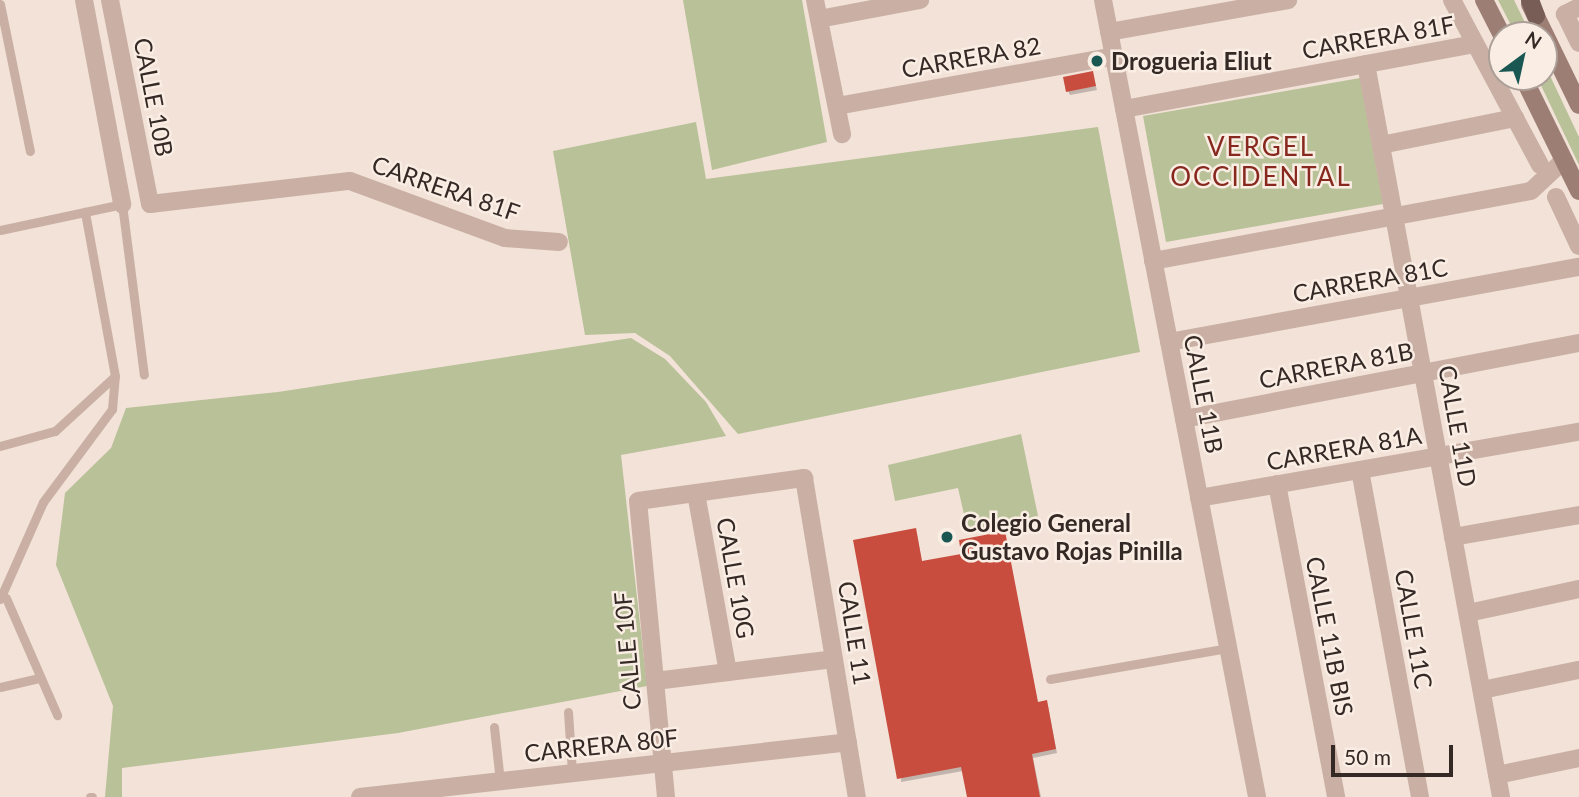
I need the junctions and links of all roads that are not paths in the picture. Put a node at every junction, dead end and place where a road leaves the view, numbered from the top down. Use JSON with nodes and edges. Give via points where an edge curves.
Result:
{"nodes":[{"id":1,"x":84,"y":0,"type":"edge"},
{"id":2,"x":110,"y":0,"type":"edge"},
{"id":3,"x":815,"y":0,"type":"edge"},
{"id":4,"x":920,"y":0,"type":"edge"},
{"id":5,"x":1103,"y":0,"type":"edge"},
{"id":6,"x":1287,"y":0,"type":"edge"},
{"id":7,"x":1452,"y":0,"type":"edge"},
{"id":8,"x":1484,"y":0,"type":"edge"},
{"id":9,"x":0,"y":4,"type":"edge"},
{"id":10,"x":1531,"y":5,"type":"edge"},
{"id":11,"x":1572,"y":11,"type":"edge"},
{"id":12,"x":819,"y":19,"type":"junction"},
{"id":13,"x":1495,"y":21,"type":"edge"},
{"id":14,"x":1109,"y":32,"type":"junction"},
{"id":15,"x":1579,"y":43,"type":"edge"},
{"id":16,"x":1475,"y":44,"type":"junction"},
{"id":17,"x":1114,"y":56,"type":"junction"},
{"id":18,"x":1366,"y":64,"type":"junction"},
{"id":19,"x":1530,"y":91,"type":"edge"},
{"id":20,"x":1579,"y":105,"type":"edge"},
{"id":21,"x":837,"y":106,"type":"junction"},
{"id":22,"x":1124,"y":109,"type":"junction"},
{"id":23,"x":1515,"y":118,"type":"junction"},
{"id":24,"x":842,"y":134,"type":"dead end"},
{"id":25,"x":1381,"y":145,"type":"junction"},
{"id":26,"x":30,"y":151,"type":"dead end"},
{"id":27,"x":1564,"y":160,"type":"junction"},
{"id":28,"x":1539,"y":164,"type":"dead end"},
{"id":29,"x":1579,"y":191,"type":"edge"},
{"id":30,"x":1556,"y":197,"type":"dead end"},
{"id":31,"x":122,"y":204,"type":"junction"},
{"id":32,"x":150,"y":204,"type":"joint"},
{"id":33,"x":85,"y":212,"type":"junction"},
{"id":34,"x":1394,"y":216,"type":"junction"},
{"id":35,"x":0,"y":230,"type":"edge"},
{"id":36,"x":559,"y":242,"type":"dead end"},
{"id":37,"x":1579,"y":246,"type":"edge"},
{"id":38,"x":1153,"y":261,"type":"junction"},
{"id":39,"x":1579,"y":267,"type":"edge"},
{"id":40,"x":1409,"y":298,"type":"junction"},
{"id":41,"x":1169,"y":342,"type":"junction"},
{"id":42,"x":1579,"y":343,"type":"edge"},
{"id":43,"x":1423,"y":373,"type":"junction"},
{"id":44,"x":144,"y":374,"type":"dead end"},
{"id":45,"x":115,"y":376,"type":"junction"},
{"id":46,"x":1184,"y":419,"type":"junction"},
{"id":47,"x":1579,"y":432,"type":"edge"},
{"id":48,"x":0,"y":446,"type":"edge"},
{"id":49,"x":1438,"y":456,"type":"junction"},
{"id":50,"x":1360,"y":470,"type":"junction"},
{"id":51,"x":1277,"y":484,"type":"junction"},
{"id":52,"x":696,"y":493,"type":"junction"},
{"id":53,"x":1199,"y":498,"type":"junction"},
{"id":54,"x":1579,"y":515,"type":"edge"},
{"id":55,"x":1453,"y":537,"type":"junction"},
{"id":56,"x":1579,"y":589,"type":"edge"},
{"id":57,"x":3,"y":598,"type":"edge"},
{"id":58,"x":1468,"y":613,"type":"junction"},
{"id":59,"x":1228,"y":648,"type":"junction"},
{"id":60,"x":835,"y":659,"type":"junction"},
{"id":61,"x":1579,"y":670,"type":"edge"},
{"id":62,"x":728,"y":672,"type":"junction"},
{"id":63,"x":39,"y":678,"type":"junction"},
{"id":64,"x":1050,"y":679,"type":"dead end"},
{"id":65,"x":655,"y":681,"type":"junction"},
{"id":66,"x":0,"y":687,"type":"edge"},
{"id":67,"x":1482,"y":690,"type":"junction"},
{"id":68,"x":568,"y":712,"type":"dead end"},
{"id":69,"x":57,"y":715,"type":"dead end"},
{"id":70,"x":494,"y":727,"type":"dead end"},
{"id":71,"x":848,"y":742,"type":"junction"},
{"id":72,"x":1579,"y":758,"type":"edge"},
{"id":73,"x":663,"y":763,"type":"junction"},
{"id":74,"x":572,"y":773,"type":"junction"},
{"id":75,"x":1497,"y":775,"type":"junction"},
{"id":76,"x":500,"y":781,"type":"junction"},
{"id":77,"x":401,"y":795,"type":"edge"},
{"id":78,"x":360,"y":797,"type":"edge"},
{"id":79,"x":666,"y":797,"type":"edge"},
{"id":80,"x":857,"y":797,"type":"edge"},
{"id":81,"x":1257,"y":797,"type":"edge"},
{"id":82,"x":1336,"y":797,"type":"edge"},
{"id":83,"x":1420,"y":797,"type":"edge"},
{"id":84,"x":1501,"y":797,"type":"edge"}],
"edges":[{"from":1,"to":31,"type":"street","name":"CALLE 10B"},
{"from":2,"to":32,"type":"street","name":"CALLE 10B"},
{"from":3,"to":12,"type":"street"},
{"from":4,"to":12,"type":"street"},
{"from":5,"to":14,"type":"street","name":"CALLE 11B"},
{"from":6,"to":14,"type":"street"},
{"from":7,"to":16,"type":"street"},
{"from":8,"to":13,"type":"main road"},
{"from":9,"to":26,"type":"lane"},
{"from":10,"to":20,"type":"main road"},
{"from":11,"to":15,"type":"street"},
{"from":12,"to":21,"type":"street"},
{"from":14,"to":17,"type":"street","name":"CALLE 11B"},
{"from":16,"to":18,"type":"street","name":"CARRERA 81F"},
{"from":16,"to":23,"type":"street"},
{"from":17,"to":21,"type":"street","name":"CARRERA 82"},
{"from":17,"to":22,"type":"street","name":"CALLE 11B"},
{"from":18,"to":22,"type":"street","name":"CARRERA 81F"},
{"from":18,"to":25,"type":"street","name":"CALLE 11D"},
{"from":19,"to":27,"type":"main road"},
{"from":21,"to":24,"type":"street"},
{"from":22,"to":38,"type":"street","name":"CALLE 11B"},
{"from":23,"to":25,"type":"street"},
{"from":23,"to":28,"type":"street"},
{"from":25,"to":34,"type":"street","name":"CALLE 11D"},
{"from":27,"to":29,"type":"main road"},
{"from":27,"to":34,"type":"street","via":[[1531,191]]},
{"from":30,"to":37,"type":"street"},
{"from":31,"to":33,"type":"lane"},
{"from":31,"to":44,"type":"lane"},
{"from":32,"to":36,"type":"street","name":"CARRERA 81F","via":[[350,181],[505,238]]},
{"from":33,"to":35,"type":"lane"},
{"from":33,"to":45,"type":"lane"},
{"from":34,"to":38,"type":"street"},
{"from":34,"to":40,"type":"street","name":"CALLE 11D"},
{"from":38,"to":41,"type":"street","name":"CALLE 11B"},
{"from":39,"to":40,"type":"street","name":"CARRERA 81C"},
{"from":40,"to":41,"type":"street","name":"CARRERA 81C"},
{"from":40,"to":43,"type":"street","name":"CALLE 11D"},
{"from":41,"to":46,"type":"street","name":"CALLE 11B"},
{"from":42,"to":43,"type":"street","name":"CARRERA 81B"},
{"from":43,"to":46,"type":"street","name":"CARRERA 81B"},
{"from":43,"to":49,"type":"street","name":"CALLE 11D"},
{"from":45,"to":48,"type":"lane","via":[[55,431]]},
{"from":45,"to":57,"type":"lane","via":[[112,409],[43,502]]},
{"from":46,"to":53,"type":"street","name":"CALLE 11B"},
{"from":47,"to":49,"type":"street","name":"CARRERA 81A"},
{"from":49,"to":50,"type":"street","name":"CARRERA 81A"},
{"from":49,"to":55,"type":"street","name":"CALLE 11D"},
{"from":50,"to":51,"type":"street","name":"CARRERA 81A"},
{"from":50,"to":83,"type":"street","name":"CALLE 11C"},
{"from":51,"to":53,"type":"street","name":"CARRERA 81A"},
{"from":51,"to":82,"type":"street","name":"CALLE 11B BIS"},
{"from":52,"to":60,"type":"street","name":"CALLE 11","via":[[804,478]]},
{"from":52,"to":62,"type":"street","name":"CALLE 10G"},
{"from":52,"to":65,"type":"street","name":"CALLE 10F","via":[[638,501]]},
{"from":53,"to":59,"type":"street","name":"CALLE 11B"},
{"from":54,"to":55,"type":"street"},
{"from":55,"to":58,"type":"street","name":"CALLE 11D"},
{"from":56,"to":58,"type":"street"},
{"from":57,"to":63,"type":"lane"},
{"from":58,"to":67,"type":"street","name":"CALLE 11D"},
{"from":59,"to":64,"type":"lane"},
{"from":59,"to":81,"type":"street","name":"CALLE 11B"},
{"from":60,"to":62,"type":"street"},
{"from":60,"to":71,"type":"street","name":"CALLE 11"},
{"from":61,"to":67,"type":"street"},
{"from":62,"to":65,"type":"street"},
{"from":63,"to":66,"type":"lane"},
{"from":63,"to":69,"type":"lane"},
{"from":65,"to":73,"type":"street","name":"CALLE 10F"},
{"from":67,"to":75,"type":"street","name":"CALLE 11D"},
{"from":68,"to":74,"type":"lane"},
{"from":70,"to":76,"type":"lane"},
{"from":71,"to":73,"type":"street","name":"CARRERA 80F"},
{"from":71,"to":80,"type":"street","name":"CALLE 11"},
{"from":72,"to":75,"type":"street"},
{"from":73,"to":74,"type":"street","name":"CARRERA 80F"},
{"from":73,"to":79,"type":"street","name":"CALLE 10F"},
{"from":74,"to":76,"type":"street","name":"CARRERA 80F"},
{"from":75,"to":84,"type":"street","name":"CALLE 11D"},
{"from":76,"to":77,"type":"street","name":"CARRERA 80F"},
{"from":77,"to":78,"type":"street","name":"CARRERA 80F"}]}
